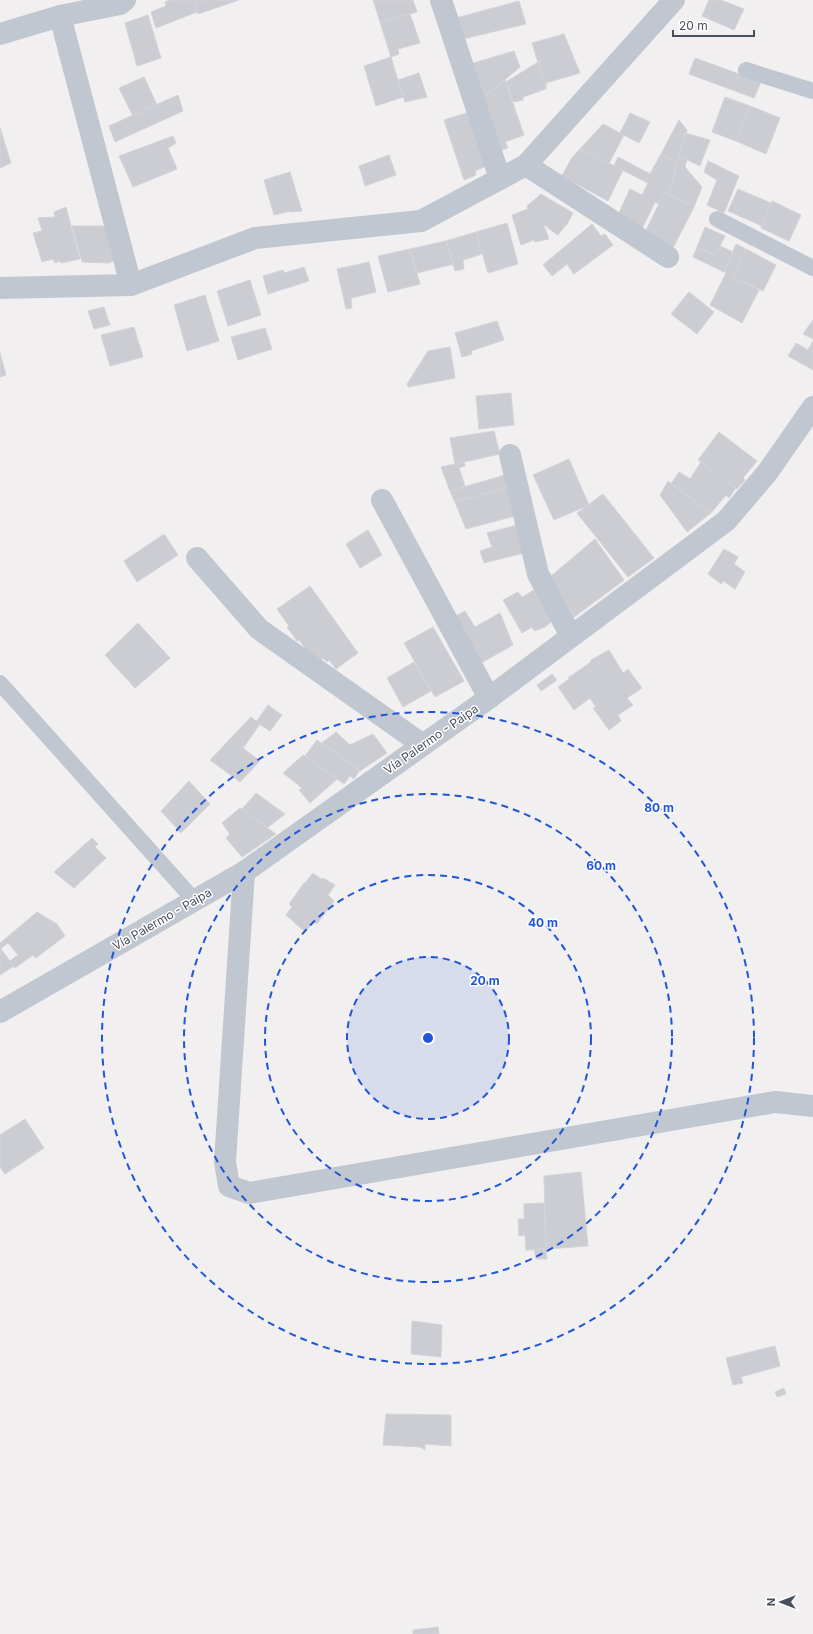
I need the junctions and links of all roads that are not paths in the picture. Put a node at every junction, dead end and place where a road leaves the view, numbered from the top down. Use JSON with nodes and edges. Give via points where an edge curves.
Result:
{"nodes":[{"id":1,"x":125,"y":0,"type":"edge"},
{"id":2,"x":441,"y":0,"type":"edge"},
{"id":3,"x":674,"y":0,"type":"edge"},
{"id":4,"x":60,"y":16,"type":"junction"},
{"id":5,"x":0,"y":34,"type":"edge"},
{"id":6,"x":746,"y":70,"type":"dead end"},
{"id":7,"x":813,"y":91,"type":"edge"},
{"id":8,"x":526,"y":165,"type":"junction"},
{"id":9,"x":500,"y":179,"type":"junction"},
{"id":10,"x":717,"y":219,"type":"dead end"},
{"id":11,"x":668,"y":257,"type":"dead end"},
{"id":12,"x":813,"y":268,"type":"edge"},
{"id":13,"x":131,"y":285,"type":"junction"},
{"id":14,"x":0,"y":288,"type":"edge"},
{"id":15,"x":813,"y":406,"type":"edge"},
{"id":16,"x":510,"y":455,"type":"dead end"},
{"id":17,"x":382,"y":500,"type":"dead end"},
{"id":18,"x":197,"y":558,"type":"dead end"},
{"id":19,"x":571,"y":636,"type":"junction"},
{"id":20,"x":0,"y":683,"type":"edge"},
{"id":21,"x":489,"y":698,"type":"junction"},
{"id":22,"x":423,"y":745,"type":"junction"},
{"id":23,"x":244,"y":872,"type":"junction"},
{"id":24,"x":195,"y":901,"type":"junction"},
{"id":25,"x":0,"y":1012,"type":"edge"},
{"id":26,"x":813,"y":1106,"type":"edge"}],
"edges":[{"from":1,"to":4,"type":"street","via":[[120,4]]},
{"from":2,"to":9,"type":"street"},
{"from":3,"to":8,"type":"street"},
{"from":4,"to":5,"type":"street"},
{"from":4,"to":13,"type":"street"},
{"from":6,"to":7,"type":"lane"},
{"from":8,"to":9,"type":"street"},
{"from":8,"to":11,"type":"street"},
{"from":9,"to":13,"type":"street","via":[[421,221],[255,238]]},
{"from":10,"to":12,"type":"lane"},
{"from":13,"to":14,"type":"street"},
{"from":15,"to":19,"type":"street","name":"Vía Palermo - Paipa","via":[[767,473],[726,521]]},
{"from":16,"to":19,"type":"street","via":[[538,574]]},
{"from":17,"to":21,"type":"street"},
{"from":18,"to":22,"type":"street","via":[[259,629]]},
{"from":19,"to":21,"type":"street","name":"Vía Palermo - Paipa"},
{"from":20,"to":24,"type":"lane"},
{"from":21,"to":22,"type":"street","name":"Vía Palermo - Paipa"},
{"from":22,"to":23,"type":"street","name":"Vía Palermo - Paipa"},
{"from":23,"to":24,"type":"street","name":"Vía Palermo - Paipa"},
{"from":23,"to":26,"type":"street","via":[[225,1162],[229,1186],[249,1193],[775,1102]]},
{"from":24,"to":25,"type":"street","name":"Vía Palermo - Paipa"}]}
